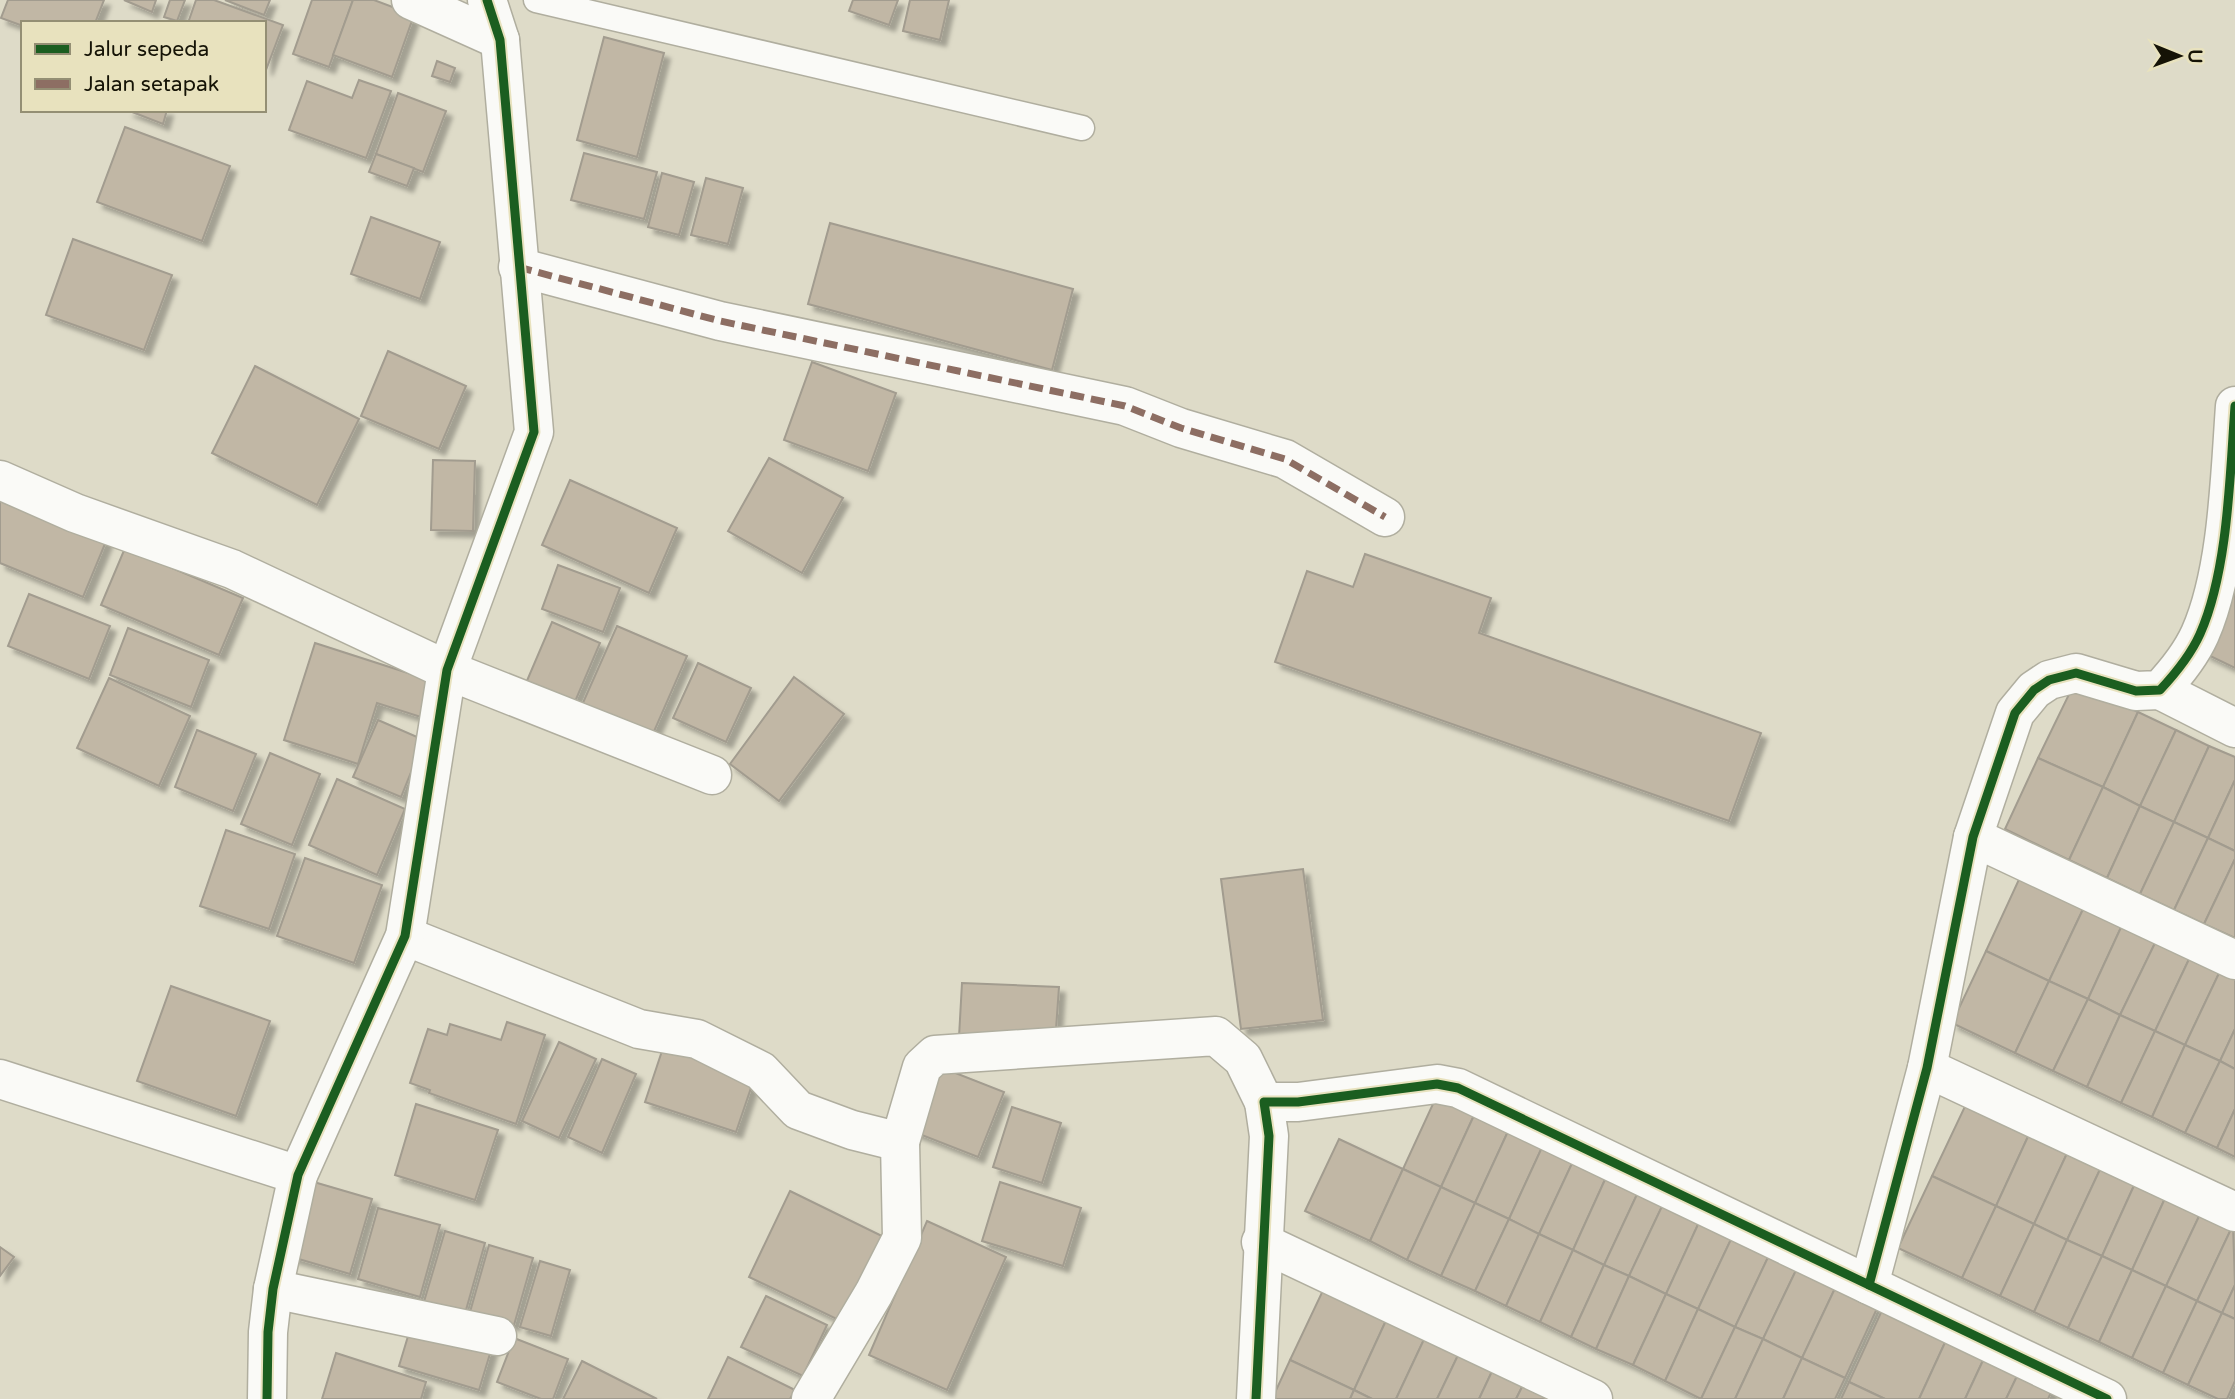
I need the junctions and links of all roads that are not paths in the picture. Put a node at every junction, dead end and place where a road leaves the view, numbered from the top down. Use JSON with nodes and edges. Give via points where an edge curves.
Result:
{"nodes":[{"id":1,"x":411,"y":0,"type":"edge"},
{"id":2,"x":487,"y":0,"type":"edge"},
{"id":3,"x":536,"y":0,"type":"edge"},
{"id":4,"x":500,"y":40,"type":"junction"},
{"id":5,"x":1082,"y":128,"type":"dead end"},
{"id":6,"x":518,"y":267,"type":"junction"},
{"id":7,"x":2235,"y":406,"type":"edge"},
{"id":8,"x":2232,"y":476,"type":"edge"},
{"id":9,"x":0,"y":480,"type":"edge"},
{"id":10,"x":1385,"y":517,"type":"dead end"},
{"id":11,"x":447,"y":670,"type":"junction"},
{"id":12,"x":2160,"y":691,"type":"junction"},
{"id":13,"x":2235,"y":728,"type":"edge"},
{"id":14,"x":712,"y":775,"type":"dead end"},
{"id":15,"x":1973,"y":837,"type":"junction"},
{"id":16,"x":405,"y":936,"type":"junction"},
{"id":17,"x":2235,"y":960,"type":"edge"},
{"id":18,"x":1927,"y":1068,"type":"junction"},
{"id":19,"x":0,"y":1079,"type":"edge"},
{"id":20,"x":1264,"y":1102,"type":"junction"},
{"id":21,"x":900,"y":1142,"type":"junction"},
{"id":22,"x":298,"y":1175,"type":"junction"},
{"id":23,"x":2235,"y":1212,"type":"edge"},
{"id":24,"x":1261,"y":1242,"type":"junction"},
{"id":25,"x":1869,"y":1285,"type":"junction"},
{"id":26,"x":273,"y":1289,"type":"junction"},
{"id":27,"x":497,"y":1336,"type":"dead end"},
{"id":28,"x":267,"y":1399,"type":"edge"},
{"id":29,"x":811,"y":1399,"type":"edge"},
{"id":30,"x":1256,"y":1399,"type":"edge"},
{"id":31,"x":1593,"y":1399,"type":"edge"},
{"id":32,"x":2107,"y":1399,"type":"edge"}],
"edges":[{"from":1,"to":4,"type":"street"},
{"from":2,"to":4,"type":"street"},
{"from":3,"to":5,"type":"lane"},
{"from":4,"to":6,"type":"street"},
{"from":6,"to":10,"type":"street","via":[[720,321],[1125,406],[1285,459]]},
{"from":6,"to":11,"type":"street","via":[[534,432]]},
{"from":7,"to":8,"type":"street"},
{"from":8,"to":12,"type":"street","via":[[2210,606],[2200,635]]},
{"from":9,"to":11,"type":"street","via":[[75,513],[232,569]]},
{"from":11,"to":14,"type":"street"},
{"from":11,"to":16,"type":"street"},
{"from":12,"to":13,"type":"street"},
{"from":12,"to":15,"type":"street","via":[[2136,691],[2076,673],[2049,680],[2034,690],[2015,713]]},
{"from":15,"to":17,"type":"street"},
{"from":15,"to":18,"type":"street"},
{"from":16,"to":21,"type":"street","via":[[639,1029],[697,1039],[761,1071],[798,1110]]},
{"from":16,"to":22,"type":"street"},
{"from":18,"to":23,"type":"street"},
{"from":18,"to":25,"type":"street"},
{"from":19,"to":22,"type":"street"},
{"from":20,"to":21,"type":"street","via":[[1243,1059],[1216,1036],[935,1055],[922,1067]]},
{"from":20,"to":24,"type":"street","via":[[1269,1136]]},
{"from":20,"to":25,"type":"street","via":[[1298,1102],[1437,1084],[1458,1088]]},
{"from":21,"to":29,"type":"street","via":[[902,1238]]},
{"from":22,"to":26,"type":"street"},
{"from":24,"to":30,"type":"street"},
{"from":24,"to":31,"type":"street"},
{"from":25,"to":32,"type":"street"},
{"from":26,"to":27,"type":"street"},
{"from":26,"to":28,"type":"street"}]}
